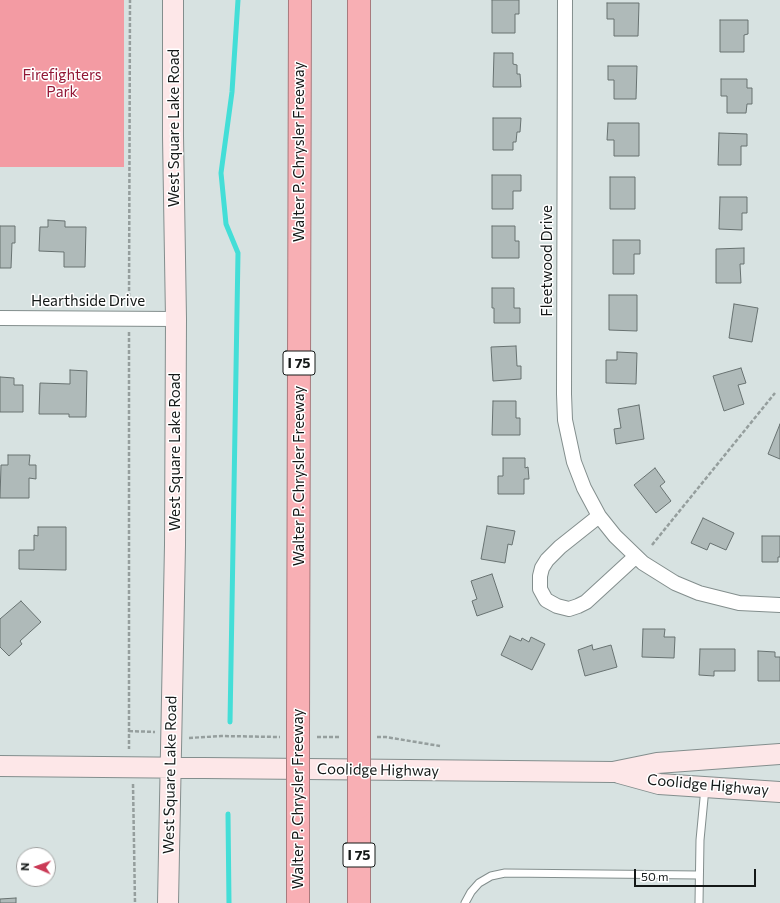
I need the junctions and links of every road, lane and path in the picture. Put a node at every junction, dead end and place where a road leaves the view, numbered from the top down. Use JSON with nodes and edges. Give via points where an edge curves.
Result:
{"nodes":[{"id":1,"x":130,"y":0,"type":"edge"},
{"id":2,"x":173,"y":0,"type":"edge"},
{"id":3,"x":300,"y":0,"type":"edge"},
{"id":4,"x":358,"y":0,"type":"edge"},
{"id":5,"x":565,"y":0,"type":"edge"},
{"id":6,"x":129,"y":308,"type":"dead end"},
{"id":7,"x":0,"y":318,"type":"edge"},
{"id":8,"x":176,"y":319,"type":"junction"},
{"id":9,"x":129,"y":330,"type":"dead end"},
{"id":10,"x":775,"y":393,"type":"dead end"},
{"id":11,"x":599,"y":516,"type":"junction"},
{"id":12,"x":652,"y":545,"type":"dead end"},
{"id":13,"x":635,"y":557,"type":"junction"},
{"id":14,"x":780,"y":605,"type":"edge"},
{"id":15,"x":129,"y":731,"type":"junction"},
{"id":16,"x":151,"y":732,"type":"dead end"},
{"id":17,"x":129,"y":753,"type":"dead end"},
{"id":18,"x":780,"y":754,"type":"edge"},
{"id":19,"x":0,"y":766,"type":"edge"},
{"id":20,"x":170,"y":768,"type":"junction"},
{"id":21,"x":613,"y":772,"type":"junction"},
{"id":22,"x":133,"y":783,"type":"dead end"},
{"id":23,"x":706,"y":786,"type":"junction"},
{"id":24,"x":780,"y":792,"type":"edge"},
{"id":25,"x":699,"y":875,"type":"junction"},
{"id":26,"x":134,"y":903,"type":"edge"},
{"id":27,"x":168,"y":903,"type":"edge"},
{"id":28,"x":298,"y":903,"type":"edge"},
{"id":29,"x":359,"y":903,"type":"edge"},
{"id":30,"x":465,"y":903,"type":"edge"},
{"id":31,"x":700,"y":903,"type":"edge"}],
"edges":[{"from":1,"to":6,"type":"path"},
{"from":2,"to":8,"type":"main road","name":"West Square Lake Road"},
{"from":3,"to":28,"type":"highway","name":"Walter P. Chrysler Freeway","number":"I 75","bridge":true},
{"from":4,"to":29,"type":"highway","number":"I 75","bridge":true},
{"from":5,"to":11,"type":"street","name":"Fleetwood Drive","via":[[564,401],[574,462]]},
{"from":7,"to":8,"type":"street","name":"Hearthside Drive"},
{"from":8,"to":20,"type":"main road","name":"West Square Lake Road","via":[[175,545]]},
{"from":9,"to":15,"type":"path"},
{"from":10,"to":12,"type":"path"},
{"from":11,"to":13,"type":"street","name":"Fleetwood Drive"},
{"from":11,"to":13,"type":"street","via":[[547,560],[540,576],[540,589],[546,600],[570,609],[582,604]]},
{"from":13,"to":14,"type":"street","name":"Fleetwood Drive","via":[[670,580],[699,593],[739,603]]},
{"from":15,"to":16,"type":"path"},
{"from":15,"to":17,"type":"path"},
{"from":18,"to":21,"type":"main road","name":"Coolidge Highway","via":[[658,763]]},
{"from":19,"to":20,"type":"main road","name":"Coolidge Highway"},
{"from":20,"to":21,"type":"main road","name":"Coolidge Highway"},
{"from":20,"to":27,"type":"main road","name":"West Square Lake Road"},
{"from":21,"to":23,"type":"main road","name":"Coolidge Highway","via":[[659,784]]},
{"from":22,"to":26,"type":"path"},
{"from":23,"to":24,"type":"main road","name":"Coolidge Highway"},
{"from":23,"to":25,"type":"lane"},
{"from":25,"to":30,"type":"lane","via":[[505,873],[491,876],[479,883]]},
{"from":25,"to":31,"type":"lane"}]}
